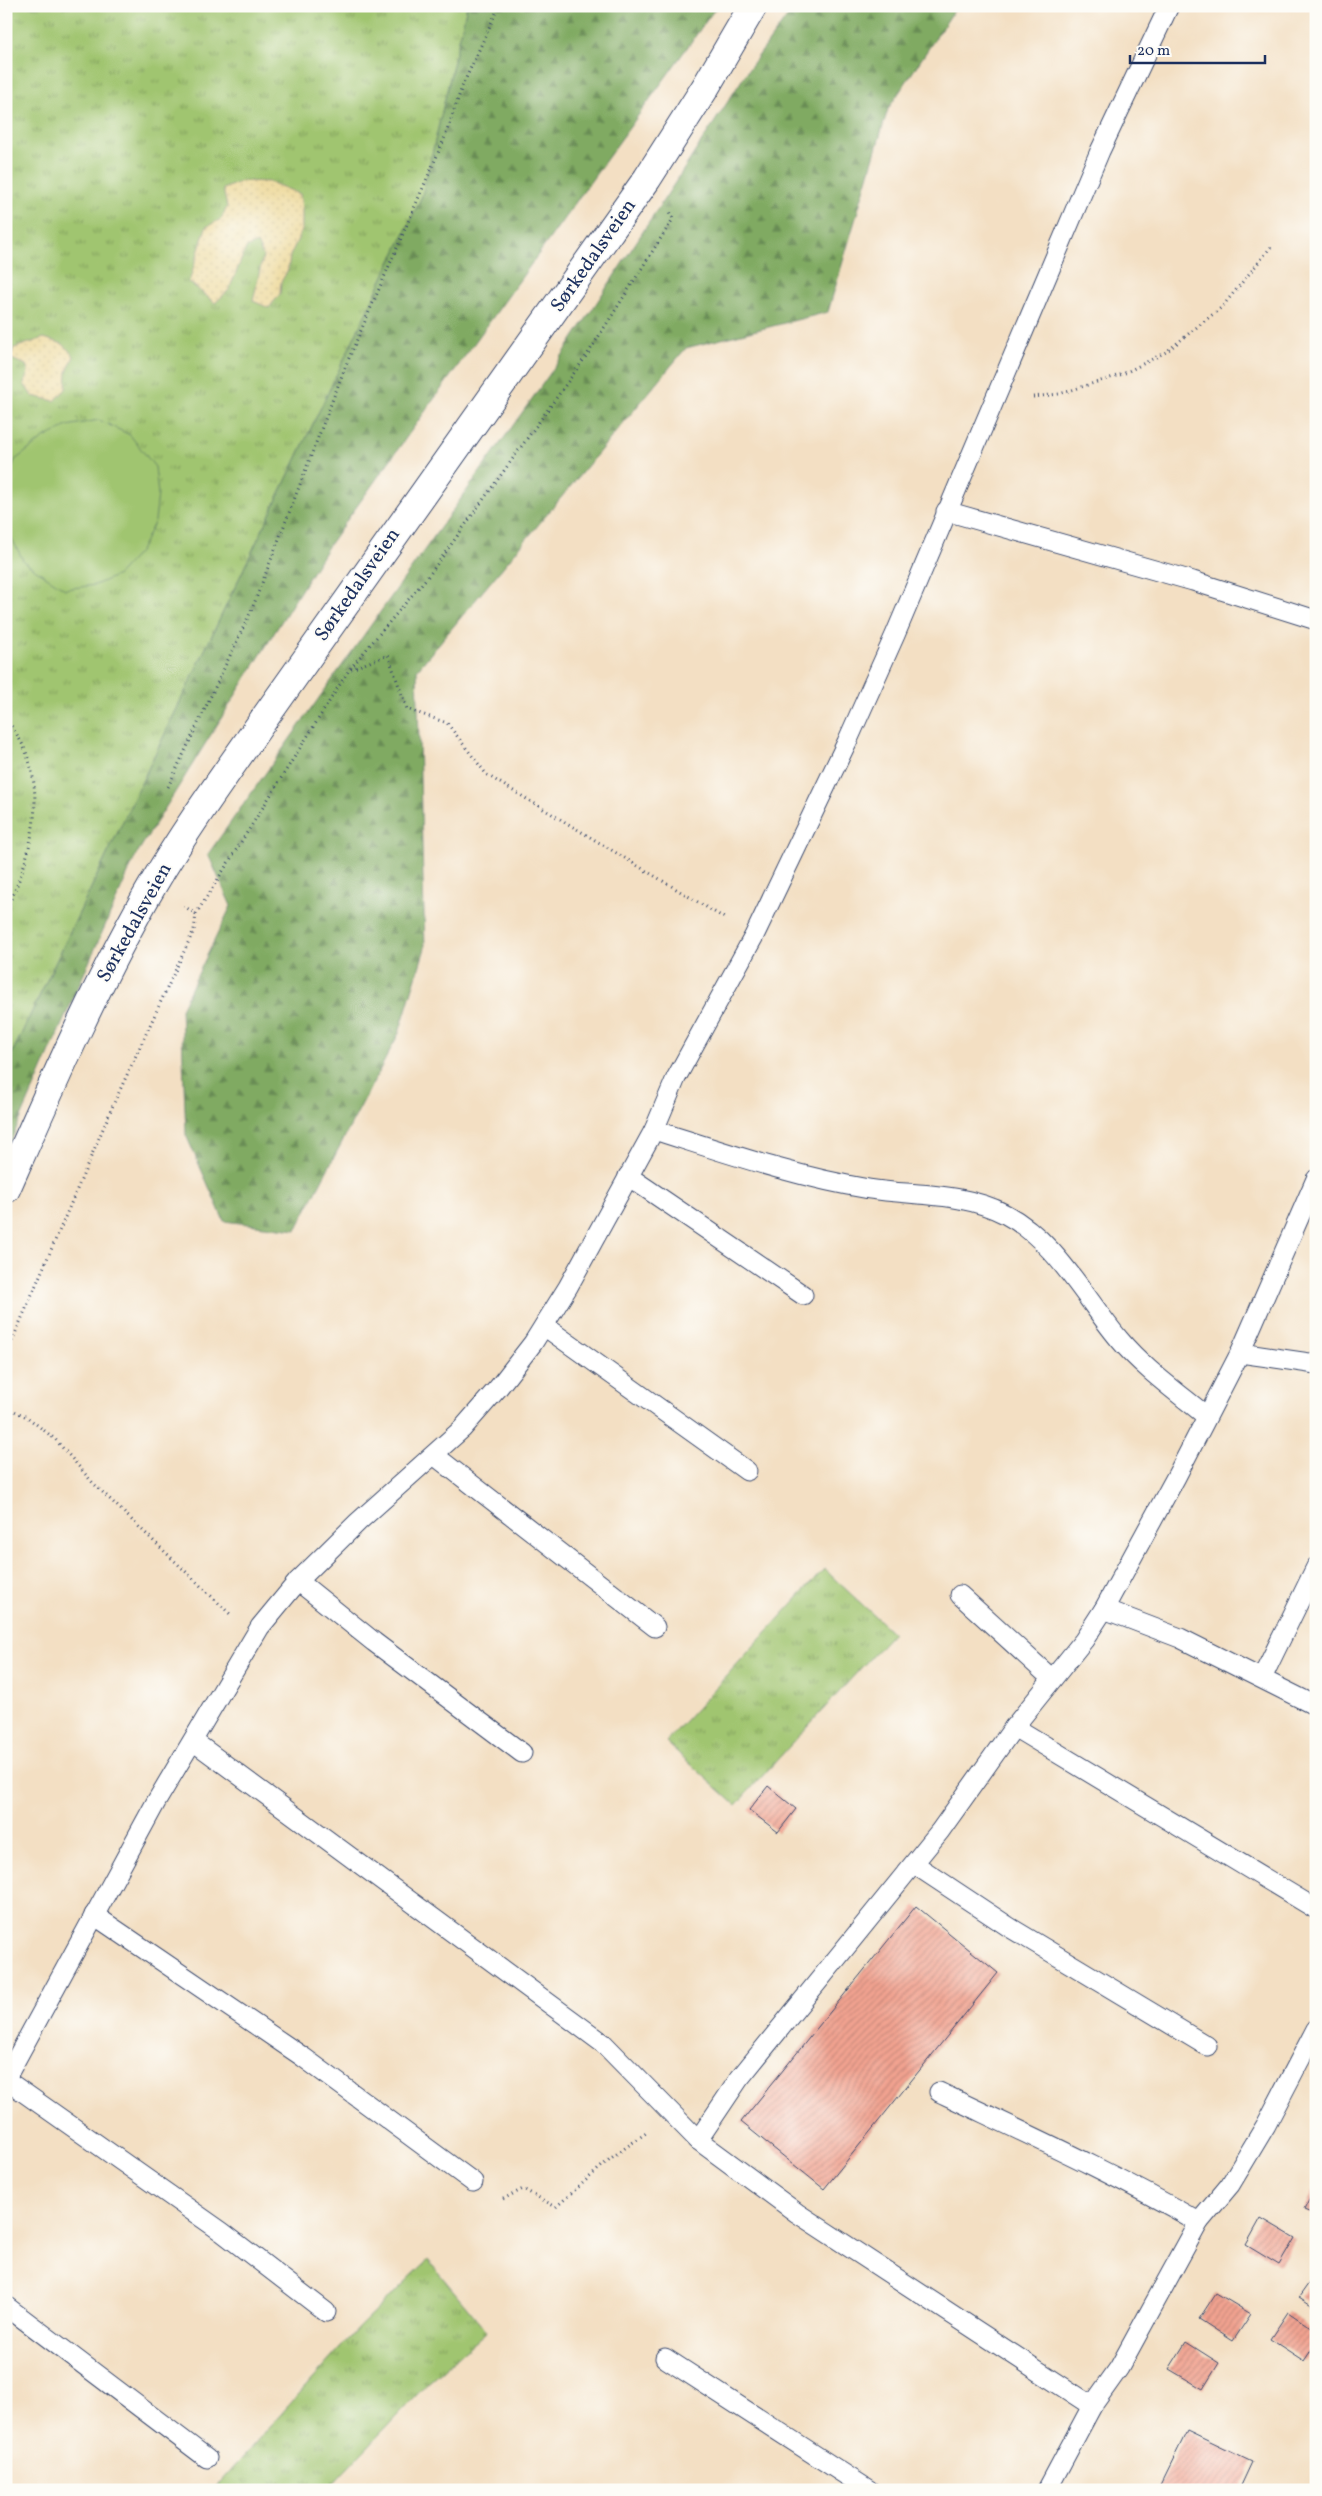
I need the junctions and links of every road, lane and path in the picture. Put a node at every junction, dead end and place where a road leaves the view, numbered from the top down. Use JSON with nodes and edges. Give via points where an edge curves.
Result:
{"nodes":[{"id":1,"x":498,"y":6,"type":"edge"},
{"id":2,"x":753,"y":6,"type":"edge"},
{"id":3,"x":1169,"y":6,"type":"edge"},
{"id":4,"x":647,"y":179,"type":"junction"},
{"id":5,"x":1271,"y":247,"type":"dead end"},
{"id":6,"x":995,"y":399,"type":"junction"},
{"id":7,"x":946,"y":511,"type":"junction"},
{"id":8,"x":1316,"y":620,"type":"edge"},
{"id":9,"x":349,"y":670,"type":"junction"},
{"id":10,"x":6,"y":718,"type":"edge"},
{"id":11,"x":167,"y":788,"type":"dead end"},
{"id":12,"x":176,"y":901,"type":"dead end"},
{"id":13,"x":6,"y":910,"type":"edge"},
{"id":14,"x":196,"y":914,"type":"junction"},
{"id":15,"x":754,"y":936,"type":"junction"},
{"id":16,"x":654,"y":1130,"type":"junction"},
{"id":17,"x":628,"y":1176,"type":"junction"},
{"id":18,"x":1316,"y":1179,"type":"edge"},
{"id":19,"x":6,"y":1189,"type":"edge"},
{"id":20,"x":804,"y":1295,"type":"dead end"},
{"id":21,"x":544,"y":1326,"type":"junction"},
{"id":22,"x":1240,"y":1353,"type":"junction"},
{"id":23,"x":6,"y":1354,"type":"edge"},
{"id":24,"x":1316,"y":1364,"type":"edge"},
{"id":25,"x":6,"y":1407,"type":"edge"},
{"id":26,"x":1206,"y":1416,"type":"junction"},
{"id":27,"x":434,"y":1455,"type":"junction"},
{"id":28,"x":747,"y":1471,"type":"dead end"},
{"id":29,"x":1316,"y":1567,"type":"edge"},
{"id":30,"x":298,"y":1581,"type":"junction"},
{"id":31,"x":960,"y":1595,"type":"dead end"},
{"id":32,"x":1104,"y":1608,"type":"junction"},
{"id":33,"x":655,"y":1627,"type":"dead end"},
{"id":34,"x":254,"y":1636,"type":"junction"},
{"id":35,"x":1262,"y":1678,"type":"junction"},
{"id":36,"x":1052,"y":1679,"type":"junction"},
{"id":37,"x":1316,"y":1706,"type":"edge"},
{"id":38,"x":1014,"y":1727,"type":"junction"},
{"id":39,"x":193,"y":1742,"type":"junction"},
{"id":40,"x":522,"y":1753,"type":"dead end"},
{"id":41,"x":914,"y":1864,"type":"junction"},
{"id":42,"x":1316,"y":1909,"type":"edge"},
{"id":43,"x":94,"y":1914,"type":"junction"},
{"id":44,"x":1316,"y":2029,"type":"edge"},
{"id":45,"x":1207,"y":2046,"type":"dead end"},
{"id":46,"x":6,"y":2079,"type":"edge"},
{"id":47,"x":939,"y":2092,"type":"dead end"},
{"id":48,"x":674,"y":2113,"type":"junction"},
{"id":49,"x":698,"y":2140,"type":"junction"},
{"id":50,"x":473,"y":2182,"type":"joint"},
{"id":51,"x":1199,"y":2222,"type":"junction"},
{"id":52,"x":6,"y":2306,"type":"edge"},
{"id":53,"x":326,"y":2312,"type":"dead end"},
{"id":54,"x":665,"y":2358,"type":"dead end"},
{"id":55,"x":1092,"y":2406,"type":"junction"},
{"id":56,"x":207,"y":2458,"type":"dead end"},
{"id":57,"x":869,"y":2490,"type":"edge"},
{"id":58,"x":1047,"y":2490,"type":"edge"}],
"edges":[{"from":1,"to":11,"type":"path","via":[[346,365],[252,609]]},
{"from":2,"to":4,"type":"street","name":"Sørkedalsveien"},
{"from":3,"to":6,"type":"lane","via":[[1100,152]]},
{"from":4,"to":9,"type":"path","via":[[669,207],[673,219],[587,355],[430,574]]},
{"from":4,"to":19,"type":"street","name":"Sørkedalsveien","via":[[208,798],[155,882],[83,1016]]},
{"from":5,"to":6,"type":"path","via":[[1222,307],[1166,352],[1123,374],[1059,394]]},
{"from":6,"to":7,"type":"lane"},
{"from":7,"to":8,"type":"lane","via":[[1193,581]]},
{"from":7,"to":15,"type":"lane","via":[[859,715]]},
{"from":9,"to":14,"type":"path"},
{"from":9,"to":15,"type":"path","via":[[388,655],[407,709],[447,723],[487,774]]},
{"from":10,"to":13,"type":"path","via":[[28,758],[35,786],[30,840]]},
{"from":12,"to":14,"type":"path"},
{"from":14,"to":23,"type":"path","via":[[194,930],[114,1102]]},
{"from":15,"to":16,"type":"lane","via":[[676,1078]]},
{"from":16,"to":17,"type":"lane"},
{"from":16,"to":26,"type":"lane","via":[[757,1163],[868,1189],[980,1204],[1005,1214],[1028,1229],[1051,1251],[1120,1340]]},
{"from":17,"to":20,"type":"lane"},
{"from":17,"to":21,"type":"lane"},
{"from":18,"to":22,"type":"lane"},
{"from":21,"to":27,"type":"lane","via":[[498,1388]]},
{"from":21,"to":28,"type":"lane"},
{"from":22,"to":24,"type":"lane"},
{"from":22,"to":26,"type":"lane"},
{"from":25,"to":34,"type":"path","via":[[27,1417],[55,1439],[93,1483]]},
{"from":26,"to":32,"type":"lane"},
{"from":27,"to":30,"type":"lane","via":[[358,1522]]},
{"from":27,"to":33,"type":"lane"},
{"from":29,"to":35,"type":"lane"},
{"from":30,"to":34,"type":"lane"},
{"from":30,"to":40,"type":"lane"},
{"from":31,"to":36,"type":"lane"},
{"from":32,"to":35,"type":"lane","via":[[1180,1638]]},
{"from":32,"to":36,"type":"lane","via":[[1084,1640]]},
{"from":34,"to":39,"type":"lane"},
{"from":35,"to":37,"type":"lane"},
{"from":36,"to":38,"type":"lane"},
{"from":38,"to":41,"type":"lane"},
{"from":38,"to":42,"type":"lane"},
{"from":39,"to":43,"type":"lane"},
{"from":39,"to":48,"type":"lane","via":[[604,2044]]},
{"from":41,"to":45,"type":"lane","via":[[1009,1927]]},
{"from":41,"to":49,"type":"lane","via":[[739,2079]]},
{"from":43,"to":46,"type":"lane"},
{"from":43,"to":50,"type":"lane","via":[[296,2052]]},
{"from":44,"to":51,"type":"lane","via":[[1266,2125],[1230,2185]]},
{"from":46,"to":53,"type":"lane","via":[[215,2227]]},
{"from":47,"to":51,"type":"lane","via":[[1095,2167]]},
{"from":48,"to":49,"type":"lane"},
{"from":48,"to":50,"type":"path","via":[[611,2158],[556,2207],[523,2189],[500,2200]]},
{"from":49,"to":55,"type":"lane","via":[[798,2213]]},
{"from":51,"to":55,"type":"lane","via":[[1119,2368]]},
{"from":52,"to":56,"type":"lane"},
{"from":54,"to":57,"type":"lane"},
{"from":55,"to":58,"type":"lane"}]}
